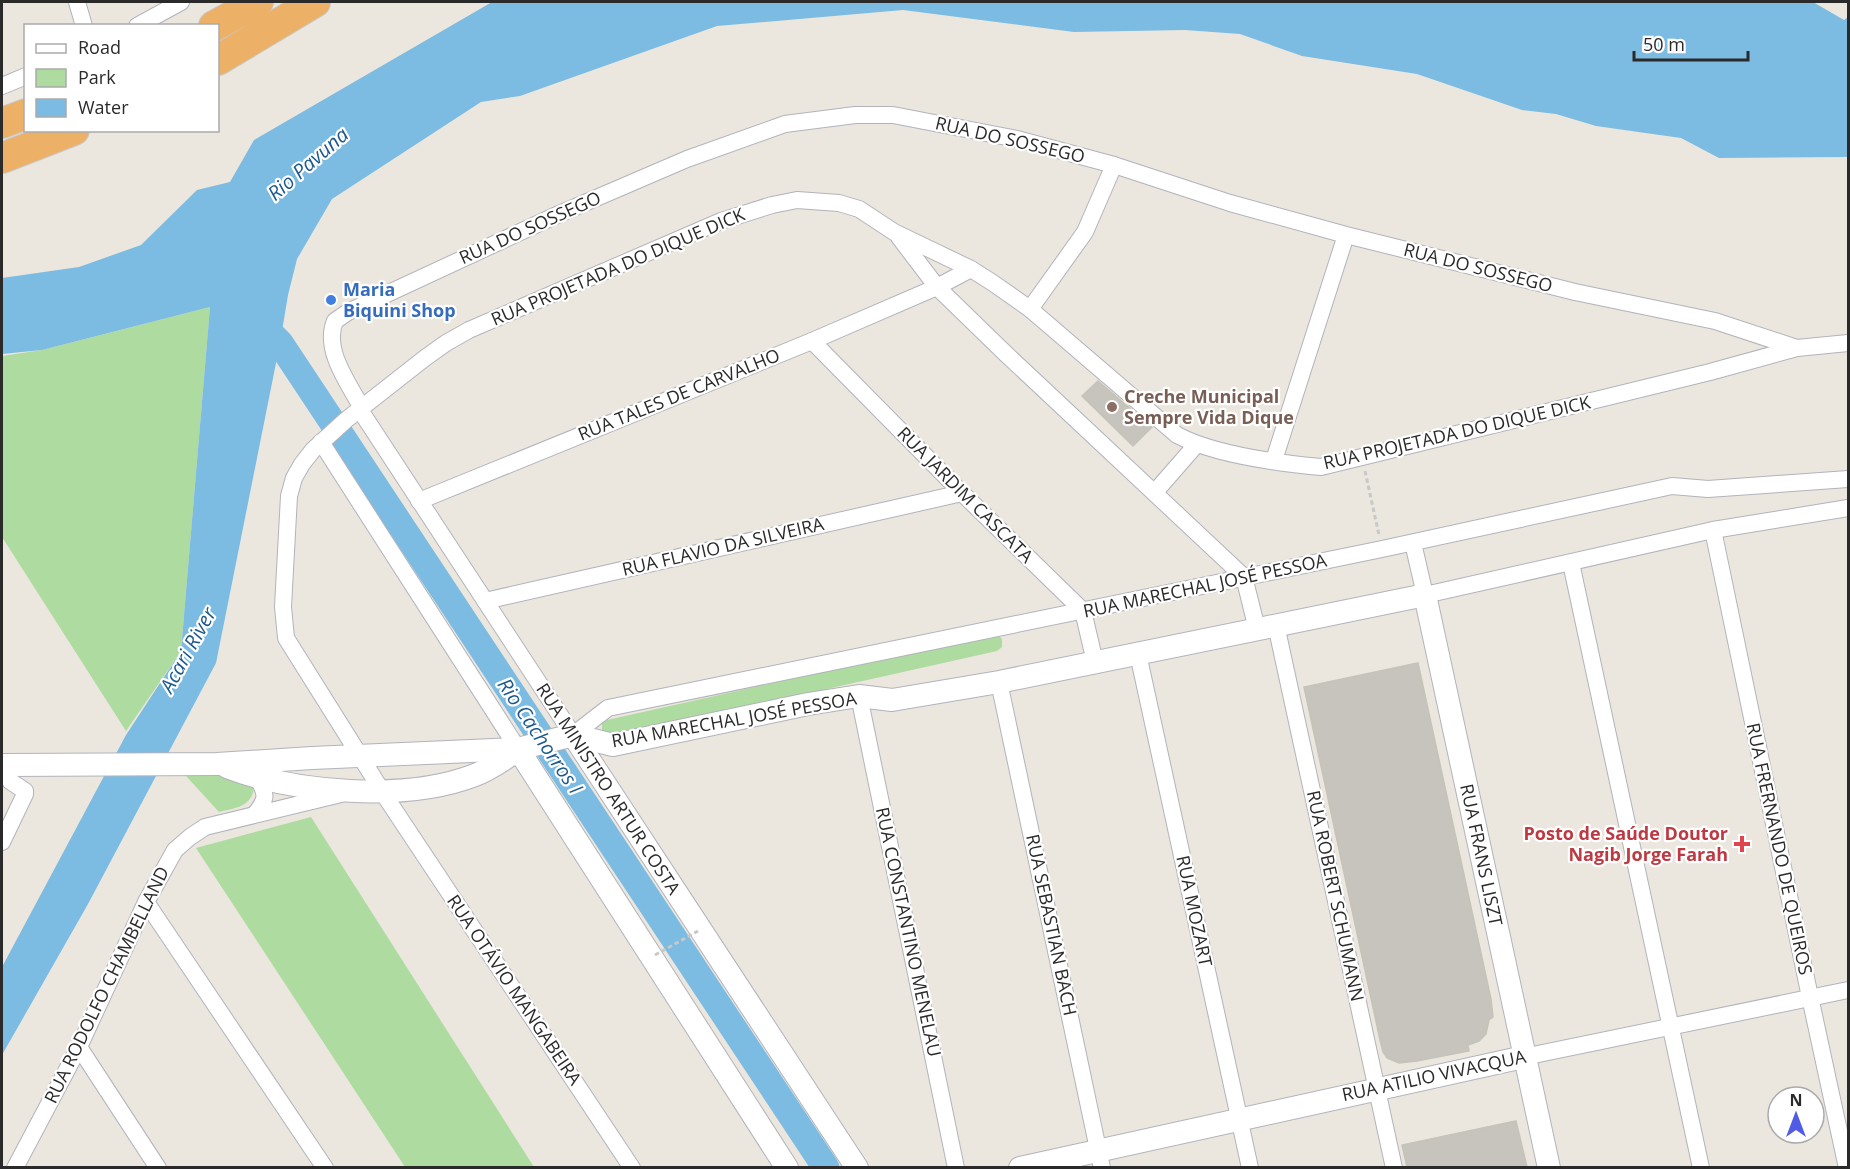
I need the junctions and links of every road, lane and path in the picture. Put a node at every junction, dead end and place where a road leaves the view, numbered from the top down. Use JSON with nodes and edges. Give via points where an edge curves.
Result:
{"nodes":[{"id":1,"x":77,"y":2,"type":"edge"},
{"id":2,"x":181,"y":2,"type":"edge"},
{"id":3,"x":258,"y":2,"type":"edge"},
{"id":4,"x":315,"y":2,"type":"edge"},
{"id":5,"x":83,"y":24,"type":"edge"},
{"id":6,"x":141,"y":24,"type":"edge"},
{"id":7,"x":218,"y":24,"type":"edge"},
{"id":8,"x":219,"y":59,"type":"edge"},
{"id":9,"x":24,"y":77,"type":"edge"},
{"id":10,"x":2,"y":86,"type":"edge"},
{"id":11,"x":24,"y":115,"type":"edge"},
{"id":12,"x":2,"y":123,"type":"edge"},
{"id":13,"x":69,"y":132,"type":"edge"},
{"id":14,"x":2,"y":158,"type":"edge"},
{"id":15,"x":1114,"y":165,"type":"junction"},
{"id":16,"x":894,"y":232,"type":"junction"},
{"id":17,"x":1346,"y":235,"type":"junction"},
{"id":18,"x":971,"y":269,"type":"junction"},
{"id":19,"x":937,"y":287,"type":"junction"},
{"id":20,"x":1030,"y":309,"type":"junction"},
{"id":21,"x":812,"y":341,"type":"junction"},
{"id":22,"x":1848,"y":343,"type":"edge"},
{"id":23,"x":1797,"y":348,"type":"junction"},
{"id":24,"x":361,"y":409,"type":"junction"},
{"id":25,"x":346,"y":420,"type":"joint"},
{"id":26,"x":325,"y":439,"type":"junction"},
{"id":27,"x":1196,"y":445,"type":"junction"},
{"id":28,"x":1362,"y":458,"type":"junction"},
{"id":29,"x":1274,"y":460,"type":"junction"},
{"id":30,"x":1848,"y":479,"type":"edge"},
{"id":31,"x":1155,"y":492,"type":"junction"},
{"id":32,"x":962,"y":493,"type":"junction"},
{"id":33,"x":419,"y":501,"type":"junction"},
{"id":34,"x":1848,"y":508,"type":"edge"},
{"id":35,"x":1713,"y":530,"type":"junction"},
{"id":36,"x":1413,"y":543,"type":"junction"},
{"id":37,"x":1382,"y":549,"type":"junction"},
{"id":38,"x":1570,"y":563,"type":"junction"},
{"id":39,"x":1244,"y":577,"type":"junction"},
{"id":40,"x":1425,"y":594,"type":"junction"},
{"id":41,"x":485,"y":601,"type":"junction"},
{"id":42,"x":1083,"y":611,"type":"junction"},
{"id":43,"x":1267,"y":628,"type":"junction"},
{"id":44,"x":1138,"y":654,"type":"junction"},
{"id":45,"x":1095,"y":662,"type":"junction"},
{"id":46,"x":999,"y":682,"type":"junction"},
{"id":47,"x":859,"y":696,"type":"junction"},
{"id":48,"x":566,"y":737,"type":"junction"},
{"id":49,"x":526,"y":747,"type":"junction"},
{"id":50,"x":359,"y":756,"type":"junction"},
{"id":51,"x":2,"y":765,"type":"edge"},
{"id":52,"x":260,"y":769,"type":"junction"},
{"id":53,"x":405,"y":789,"type":"junction"},
{"id":54,"x":382,"y":791,"type":"junction"},
{"id":55,"x":353,"y":792,"type":"junction"},
{"id":56,"x":396,"y":813,"type":"junction"},
{"id":57,"x":255,"y":814,"type":"junction"},
{"id":58,"x":2,"y":842,"type":"edge"},
{"id":59,"x":146,"y":902,"type":"junction"},
{"id":60,"x":698,"y":932,"type":"dead end"},
{"id":61,"x":655,"y":956,"type":"dead end"},
{"id":62,"x":1848,"y":990,"type":"edge"},
{"id":63,"x":1810,"y":997,"type":"junction"},
{"id":64,"x":1671,"y":1025,"type":"junction"},
{"id":65,"x":79,"y":1047,"type":"junction"},
{"id":66,"x":1524,"y":1057,"type":"junction"},
{"id":67,"x":1376,"y":1088,"type":"junction"},
{"id":68,"x":1239,"y":1119,"type":"junction"},
{"id":69,"x":1100,"y":1160,"type":"edge"},
{"id":70,"x":15,"y":1167,"type":"edge"},
{"id":71,"x":158,"y":1167,"type":"edge"},
{"id":72,"x":325,"y":1167,"type":"edge"},
{"id":73,"x":632,"y":1167,"type":"edge"},
{"id":74,"x":787,"y":1167,"type":"edge"},
{"id":75,"x":857,"y":1167,"type":"edge"},
{"id":76,"x":956,"y":1167,"type":"edge"},
{"id":77,"x":1020,"y":1167,"type":"edge"},
{"id":78,"x":1250,"y":1167,"type":"edge"},
{"id":79,"x":1394,"y":1167,"type":"edge"},
{"id":80,"x":1549,"y":1167,"type":"edge"},
{"id":81,"x":1701,"y":1167,"type":"edge"},
{"id":82,"x":1847,"y":1167,"type":"edge"}],
"edges":[{"from":1,"to":5,"type":"street"},
{"from":2,"to":6,"type":"street"},
{"from":3,"to":7,"type":"highway"},
{"from":4,"to":8,"type":"highway"},
{"from":9,"to":10,"type":"street"},
{"from":11,"to":12,"type":"highway"},
{"from":13,"to":14,"type":"highway"},
{"from":15,"to":17,"type":"street","name":"RUA DO SOSSEGO"},
{"from":15,"to":20,"type":"street","via":[[1085,232]]},
{"from":15,"to":24,"type":"street","name":"RUA DO SOSSEGO","via":[[1017,139],[893,115],[855,115],[785,124],[676,163],[342,316],[332,329],[332,348]]},
{"from":16,"to":18,"type":"street","name":"RUA PROJETADA DO DIQUE DICK"},
{"from":16,"to":19,"type":"street"},
{"from":16,"to":24,"type":"street","name":"RUA PROJETADA DO DIQUE DICK","via":[[859,209],[839,203],[797,200],[721,221],[469,330],[425,358]]},
{"from":17,"to":23,"type":"street","name":"RUA DO SOSSEGO","via":[[1575,292],[1715,321]]},
{"from":17,"to":29,"type":"street"},
{"from":18,"to":19,"type":"street","name":"RUA TALES DE CARVALHO"},
{"from":18,"to":20,"type":"street","name":"RUA PROJETADA DO DIQUE DICK"},
{"from":19,"to":21,"type":"street","name":"RUA TALES DE CARVALHO"},
{"from":19,"to":31,"type":"street"},
{"from":20,"to":27,"type":"street","name":"RUA PROJETADA DO DIQUE DICK","via":[[1177,435]]},
{"from":21,"to":32,"type":"street","name":"RUA JARDIM CASCATA"},
{"from":21,"to":33,"type":"street","name":"RUA TALES DE CARVALHO"},
{"from":22,"to":23,"type":"street"},
{"from":23,"to":28,"type":"street","name":"RUA PROJETADA DO DIQUE DICK"},
{"from":24,"to":25,"type":"street","name":"RUA PROJETADA DO DIQUE DICK"},
{"from":24,"to":33,"type":"street","name":"RUA MINISTRO ARTUR COSTA"},
{"from":25,"to":26,"type":"street","name":"RUA OTÁVIO MANGABEIRA"},
{"from":26,"to":49,"type":"street"},
{"from":26,"to":50,"type":"street","name":"RUA OTÁVIO MANGABEIRA","via":[[302,464],[289,496],[284,624],[291,648]]},
{"from":27,"to":29,"type":"street","name":"RUA PROJETADA DO DIQUE DICK"},
{"from":27,"to":31,"type":"street"},
{"from":28,"to":29,"type":"street","name":"RUA PROJETADA DO DIQUE DICK","via":[[1321,467]]},
{"from":28,"to":37,"type":"path"},
{"from":30,"to":36,"type":"street","name":"RUA MARECHAL JOSÉ PESSOA","via":[[1708,489],[1672,486]]},
{"from":31,"to":39,"type":"street"},
{"from":32,"to":41,"type":"street","name":"RUA FLAVIO DA SILVEIRA"},
{"from":32,"to":42,"type":"street","name":"RUA JARDIM CASCATA"},
{"from":33,"to":41,"type":"street","name":"RUA MINISTRO ARTUR COSTA"},
{"from":34,"to":35,"type":"street","name":"RUA MARECHAL JOSÉ PESSOA"},
{"from":35,"to":38,"type":"street","name":"RUA MARECHAL JOSÉ PESSOA"},
{"from":35,"to":63,"type":"street","name":"RUA FRERNANDO DE QUEIROS"},
{"from":36,"to":37,"type":"street","name":"RUA MARECHAL JOSÉ PESSOA"},
{"from":36,"to":40,"type":"street","name":"RUA FRANS LISZT"},
{"from":37,"to":39,"type":"street","name":"RUA MARECHAL JOSÉ PESSOA"},
{"from":38,"to":40,"type":"street","name":"RUA MARECHAL JOSÉ PESSOA"},
{"from":38,"to":64,"type":"street"},
{"from":39,"to":42,"type":"street","name":"RUA MARECHAL JOSÉ PESSOA"},
{"from":39,"to":43,"type":"street","name":"RUA ROBERT SCHUMANN"},
{"from":40,"to":43,"type":"street","name":"RUA MARECHAL JOSÉ PESSOA"},
{"from":40,"to":66,"type":"street","name":"RUA FRANS LISZT"},
{"from":41,"to":48,"type":"street","name":"RUA MINISTRO ARTUR COSTA"},
{"from":42,"to":45,"type":"street"},
{"from":42,"to":48,"type":"street","name":"RUA MARECHAL JOSÉ PESSOA","via":[[608,708]]},
{"from":43,"to":44,"type":"street","name":"RUA MARECHAL JOSÉ PESSOA"},
{"from":43,"to":67,"type":"street","name":"RUA ROBERT SCHUMANN"},
{"from":44,"to":45,"type":"street","name":"RUA MARECHAL JOSÉ PESSOA"},
{"from":44,"to":68,"type":"street","name":"RUA MOZART"},
{"from":45,"to":46,"type":"street","name":"RUA MARECHAL JOSÉ PESSOA"},
{"from":46,"to":47,"type":"street","name":"RUA MARECHAL JOSÉ PESSOA","via":[[892,700]]},
{"from":46,"to":69,"type":"street","name":"RUA SEBASTIAN BACH"},
{"from":47,"to":48,"type":"street","name":"RUA MARECHAL JOSÉ PESSOA","via":[[613,745]]},
{"from":47,"to":76,"type":"street","name":"RUA CONSTANTINO MENELAU"},
{"from":48,"to":49,"type":"street","name":"RUA MARECHAL JOSÉ PESSOA"},
{"from":48,"to":75,"type":"street","name":"RUA MINISTRO ARTUR COSTA"},
{"from":49,"to":50,"type":"street","name":"RUA MARECHAL JOSÉ PESSOA"},
{"from":49,"to":53,"type":"street","name":"RUA MARECHAL JOSÉ PESSOA","via":[[476,775]]},
{"from":49,"to":74,"type":"street"},
{"from":50,"to":52,"type":"street","name":"RUA MARECHAL JOSÉ PESSOA"},
{"from":50,"to":54,"type":"street","name":"RUA OTÁVIO MANGABEIRA"},
{"from":51,"to":52,"type":"street","name":"RUA MARECHAL JOSÉ PESSOA","via":[[217,764]]},
{"from":51,"to":58,"type":"street","via":[[10,781],[26,794]]},
{"from":52,"to":55,"type":"street","name":"RUA MARECHAL JOSÉ PESSOA"},
{"from":52,"to":57,"type":"street","via":[[265,798]]},
{"from":53,"to":54,"type":"street","name":"RUA MARECHAL JOSÉ PESSOA"},
{"from":53,"to":56,"type":"street"},
{"from":54,"to":55,"type":"street","name":"RUA MARECHAL JOSÉ PESSOA"},
{"from":54,"to":56,"type":"street","name":"RUA OTÁVIO MANGABEIRA"},
{"from":55,"to":57,"type":"street","name":"RUA RODOLFO CHAMBELLAND"},
{"from":56,"to":73,"type":"street","name":"RUA OTÁVIO MANGABEIRA"},
{"from":57,"to":59,"type":"street","name":"RUA RODOLFO CHAMBELLAND","via":[[205,827],[190,837],[175,850]]},
{"from":59,"to":65,"type":"street","name":"RUA RODOLFO CHAMBELLAND"},
{"from":59,"to":72,"type":"street"},
{"from":60,"to":61,"type":"path","bridge":true},
{"from":62,"to":63,"type":"street","name":"RUA ATILIO VIVACQUA"},
{"from":63,"to":64,"type":"street","name":"RUA ATILIO VIVACQUA"},
{"from":63,"to":82,"type":"street","name":"RUA FRERNANDO DE QUEIROS"},
{"from":64,"to":66,"type":"street","name":"RUA ATILIO VIVACQUA"},
{"from":64,"to":81,"type":"street"},
{"from":65,"to":70,"type":"street","name":"RUA RODOLFO CHAMBELLAND"},
{"from":65,"to":71,"type":"street"},
{"from":66,"to":67,"type":"street","name":"RUA ATILIO VIVACQUA"},
{"from":66,"to":80,"type":"street","name":"RUA FRANS LISZT"},
{"from":67,"to":68,"type":"street","name":"RUA ATILIO VIVACQUA"},
{"from":67,"to":79,"type":"street","name":"RUA ROBERT SCHUMANN"},
{"from":68,"to":69,"type":"street","name":"RUA ATILIO VIVACQUA"},
{"from":68,"to":78,"type":"street","name":"RUA MOZART"},
{"from":69,"to":77,"type":"street","name":"RUA ATILIO VIVACQUA"}]}
